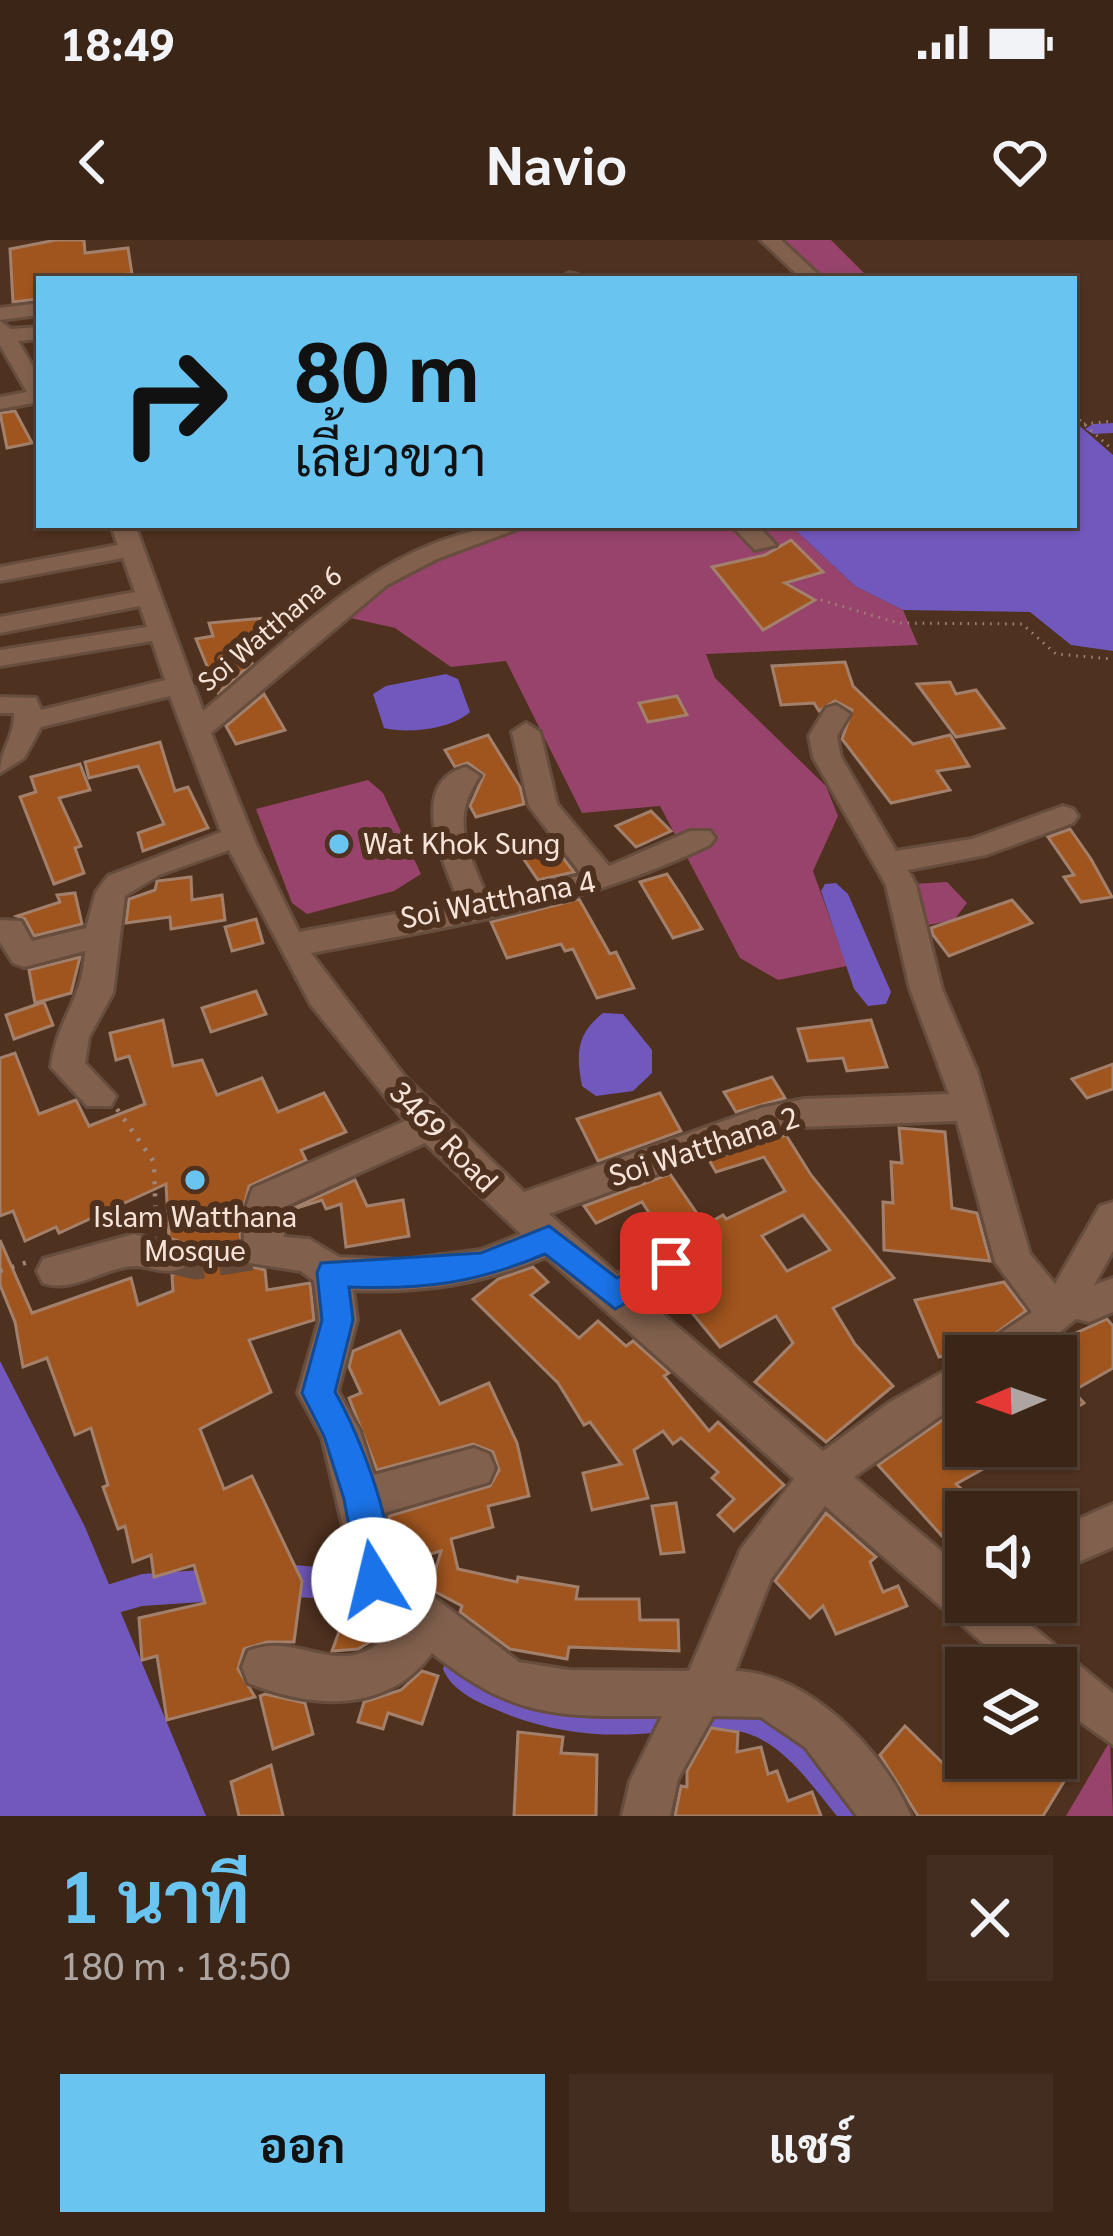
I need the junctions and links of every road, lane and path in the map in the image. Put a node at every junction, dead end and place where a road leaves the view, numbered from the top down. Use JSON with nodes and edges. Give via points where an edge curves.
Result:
{"nodes":[{"id":1,"x":770,"y":240,"type":"edge"},
{"id":2,"x":810,"y":276,"type":"edge"},
{"id":3,"x":36,"y":310,"type":"edge"},
{"id":4,"x":1,"y":326,"type":"edge"},
{"id":5,"x":36,"y":332,"type":"edge"},
{"id":6,"x":36,"y":390,"type":"edge"},
{"id":7,"x":36,"y":397,"type":"edge"},
{"id":8,"x":0,"y":403,"type":"edge"},
{"id":9,"x":1077,"y":418,"type":"edge"},
{"id":10,"x":1113,"y":422,"type":"edge"},
{"id":11,"x":1084,"y":424,"type":"junction"},
{"id":12,"x":1113,"y":450,"type":"edge"},
{"id":13,"x":507,"y":528,"type":"edge"},
{"id":14,"x":746,"y":528,"type":"edge"},
{"id":15,"x":128,"y":537,"type":"edge"},
{"id":16,"x":764,"y":545,"type":"dead end"},
{"id":17,"x":0,"y":574,"type":"edge"},
{"id":18,"x":150,"y":597,"type":"junction"},
{"id":19,"x":821,"y":600,"type":"dead end"},
{"id":20,"x":0,"y":625,"type":"edge"},
{"id":21,"x":163,"y":632,"type":"junction"},
{"id":22,"x":0,"y":658,"type":"edge"},
{"id":23,"x":1113,"y":659,"type":"edge"},
{"id":24,"x":180,"y":685,"type":"junction"},
{"id":25,"x":0,"y":706,"type":"edge"},
{"id":26,"x":836,"y":714,"type":"dead end"},
{"id":27,"x":31,"y":721,"type":"junction"},
{"id":28,"x":197,"y":730,"type":"junction"},
{"id":29,"x":526,"y":732,"type":"dead end"},
{"id":30,"x":0,"y":764,"type":"edge"},
{"id":31,"x":466,"y":776,"type":"dead end"},
{"id":32,"x":1063,"y":816,"type":"dead end"},
{"id":33,"x":237,"y":837,"type":"junction"},
{"id":34,"x":700,"y":838,"type":"dead end"},
{"id":35,"x":890,"y":863,"type":"junction"},
{"id":36,"x":603,"y":880,"type":"junction"},
{"id":37,"x":476,"y":907,"type":"junction"},
{"id":38,"x":0,"y":932,"type":"edge"},
{"id":39,"x":100,"y":936,"type":"junction"},
{"id":40,"x":290,"y":945,"type":"junction"},
{"id":41,"x":99,"y":1096,"type":"joint"},
{"id":42,"x":968,"y":1107,"type":"junction"},
{"id":43,"x":426,"y":1127,"type":"junction"},
{"id":44,"x":516,"y":1211,"type":"junction"},
{"id":45,"x":1113,"y":1217,"type":"edge"},
{"id":46,"x":549,"y":1239,"type":"junction"},
{"id":47,"x":163,"y":1255,"type":"joint"},
{"id":48,"x":671,"y":1263,"type":"dead end"},
{"id":49,"x":56,"y":1271,"type":"dead end"},
{"id":50,"x":332,"y":1273,"type":"junction"},
{"id":51,"x":615,"y":1295,"type":"junction"},
{"id":52,"x":1113,"y":1295,"type":"edge"},
{"id":53,"x":1064,"y":1307,"type":"junction"},
{"id":54,"x":1027,"y":1335,"type":"edge"},
{"id":55,"x":945,"y":1391,"type":"edge"},
{"id":56,"x":474,"y":1468,"type":"dead end"},
{"id":57,"x":820,"y":1475,"type":"junction"},
{"id":58,"x":361,"y":1499,"type":"junction"},
{"id":59,"x":1113,"y":1525,"type":"edge"},
{"id":60,"x":1077,"y":1542,"type":"edge"},
{"id":61,"x":945,"y":1581,"type":"edge"},
{"id":62,"x":994,"y":1623,"type":"edge"},
{"id":63,"x":420,"y":1633,"type":"junction"},
{"id":64,"x":1022,"y":1647,"type":"edge"},
{"id":65,"x":264,"y":1667,"type":"dead end"},
{"id":66,"x":1077,"y":1693,"type":"edge"},
{"id":67,"x":698,"y":1699,"type":"junction"},
{"id":68,"x":1113,"y":1722,"type":"edge"},
{"id":69,"x":646,"y":1816,"type":"edge"},
{"id":70,"x":887,"y":1816,"type":"edge"}],
"edges":[{"from":1,"to":2,"type":"street"},
{"from":3,"to":4,"type":"street"},
{"from":4,"to":5,"type":"street"},
{"from":4,"to":6,"type":"street"},
{"from":7,"to":8,"type":"street"},
{"from":9,"to":11,"type":"path"},
{"from":10,"to":11,"type":"path"},
{"from":11,"to":12,"type":"path"},
{"from":13,"to":28,"type":"street","name":"Soi Watthana 6","via":[[378,580]]},
{"from":14,"to":16,"type":"street"},
{"from":15,"to":17,"type":"street"},
{"from":15,"to":18,"type":"street","name":"3469 Road"},
{"from":18,"to":20,"type":"street"},
{"from":18,"to":21,"type":"street","name":"3469 Road"},
{"from":19,"to":23,"type":"path","via":[[898,623],[1022,624],[1056,654]]},
{"from":21,"to":22,"type":"street"},
{"from":21,"to":24,"type":"street","name":"3469 Road"},
{"from":24,"to":27,"type":"street"},
{"from":24,"to":28,"type":"street","name":"3469 Road"},
{"from":25,"to":27,"type":"street","via":[[26,704]]},
{"from":26,"to":35,"type":"street","via":[[824,736],[827,757]]},
{"from":27,"to":30,"type":"street","via":[[19,751]]},
{"from":28,"to":33,"type":"street","name":"3469 Road"},
{"from":29,"to":36,"type":"street","via":[[543,806]]},
{"from":31,"to":37,"type":"street","via":[[447,798],[446,818]]},
{"from":32,"to":35,"type":"street","via":[[976,848]]},
{"from":33,"to":39,"type":"street","via":[[116,884]]},
{"from":33,"to":40,"type":"street","name":"3469 Road"},
{"from":34,"to":36,"type":"street","name":"Soi Watthana 4"},
{"from":35,"to":42,"type":"street"},
{"from":36,"to":37,"type":"street","name":"Soi Watthana 4"},
{"from":37,"to":40,"type":"street","name":"Soi Watthana 4"},
{"from":38,"to":39,"type":"street","via":[[10,929],[24,955]]},
{"from":39,"to":41,"type":"street","via":[[99,989],[75,1022],[68,1052],[74,1075]]},
{"from":40,"to":43,"type":"street","name":"3469 Road","via":[[339,1021]]},
{"from":41,"to":47,"type":"path","via":[[114,1104],[154,1162]]},
{"from":42,"to":44,"type":"street","name":"Soi Watthana 2","via":[[760,1122]]},
{"from":42,"to":53,"type":"street","via":[[1014,1262]]},
{"from":43,"to":44,"type":"street","name":"3469 Road"},
{"from":43,"to":50,"type":"street","via":[[266,1199],[265,1252],[309,1256]]},
{"from":44,"to":46,"type":"street","name":"3469 Road"},
{"from":45,"to":53,"type":"street"},
{"from":46,"to":50,"type":"street","via":[[483,1266],[402,1276]]},
{"from":46,"to":51,"type":"street","name":"3469 Road"},
{"from":47,"to":49,"type":"street","via":[[134,1250]]},
{"from":48,"to":51,"type":"street"},
{"from":50,"to":58,"type":"street","via":[[338,1320],[318,1393],[340,1431]]},
{"from":51,"to":57,"type":"street","name":"3469 Road"},
{"from":52,"to":53,"type":"street"},
{"from":53,"to":54,"type":"street"},
{"from":55,"to":57,"type":"street"},
{"from":56,"to":58,"type":"street"},
{"from":57,"to":61,"type":"street","name":"3469 Road"},
{"from":57,"to":67,"type":"street","via":[[754,1566]]},
{"from":58,"to":63,"type":"street","via":[[374,1580]]},
{"from":59,"to":60,"type":"street"},
{"from":62,"to":64,"type":"street","name":"3469 Road"},
{"from":63,"to":65,"type":"street","via":[[393,1666],[348,1682]]},
{"from":63,"to":67,"type":"street","via":[[517,1684]]},
{"from":66,"to":68,"type":"street"},
{"from":67,"to":69,"type":"street","via":[[660,1758]]},
{"from":67,"to":70,"type":"street","via":[[767,1694],[821,1731]]}]}
